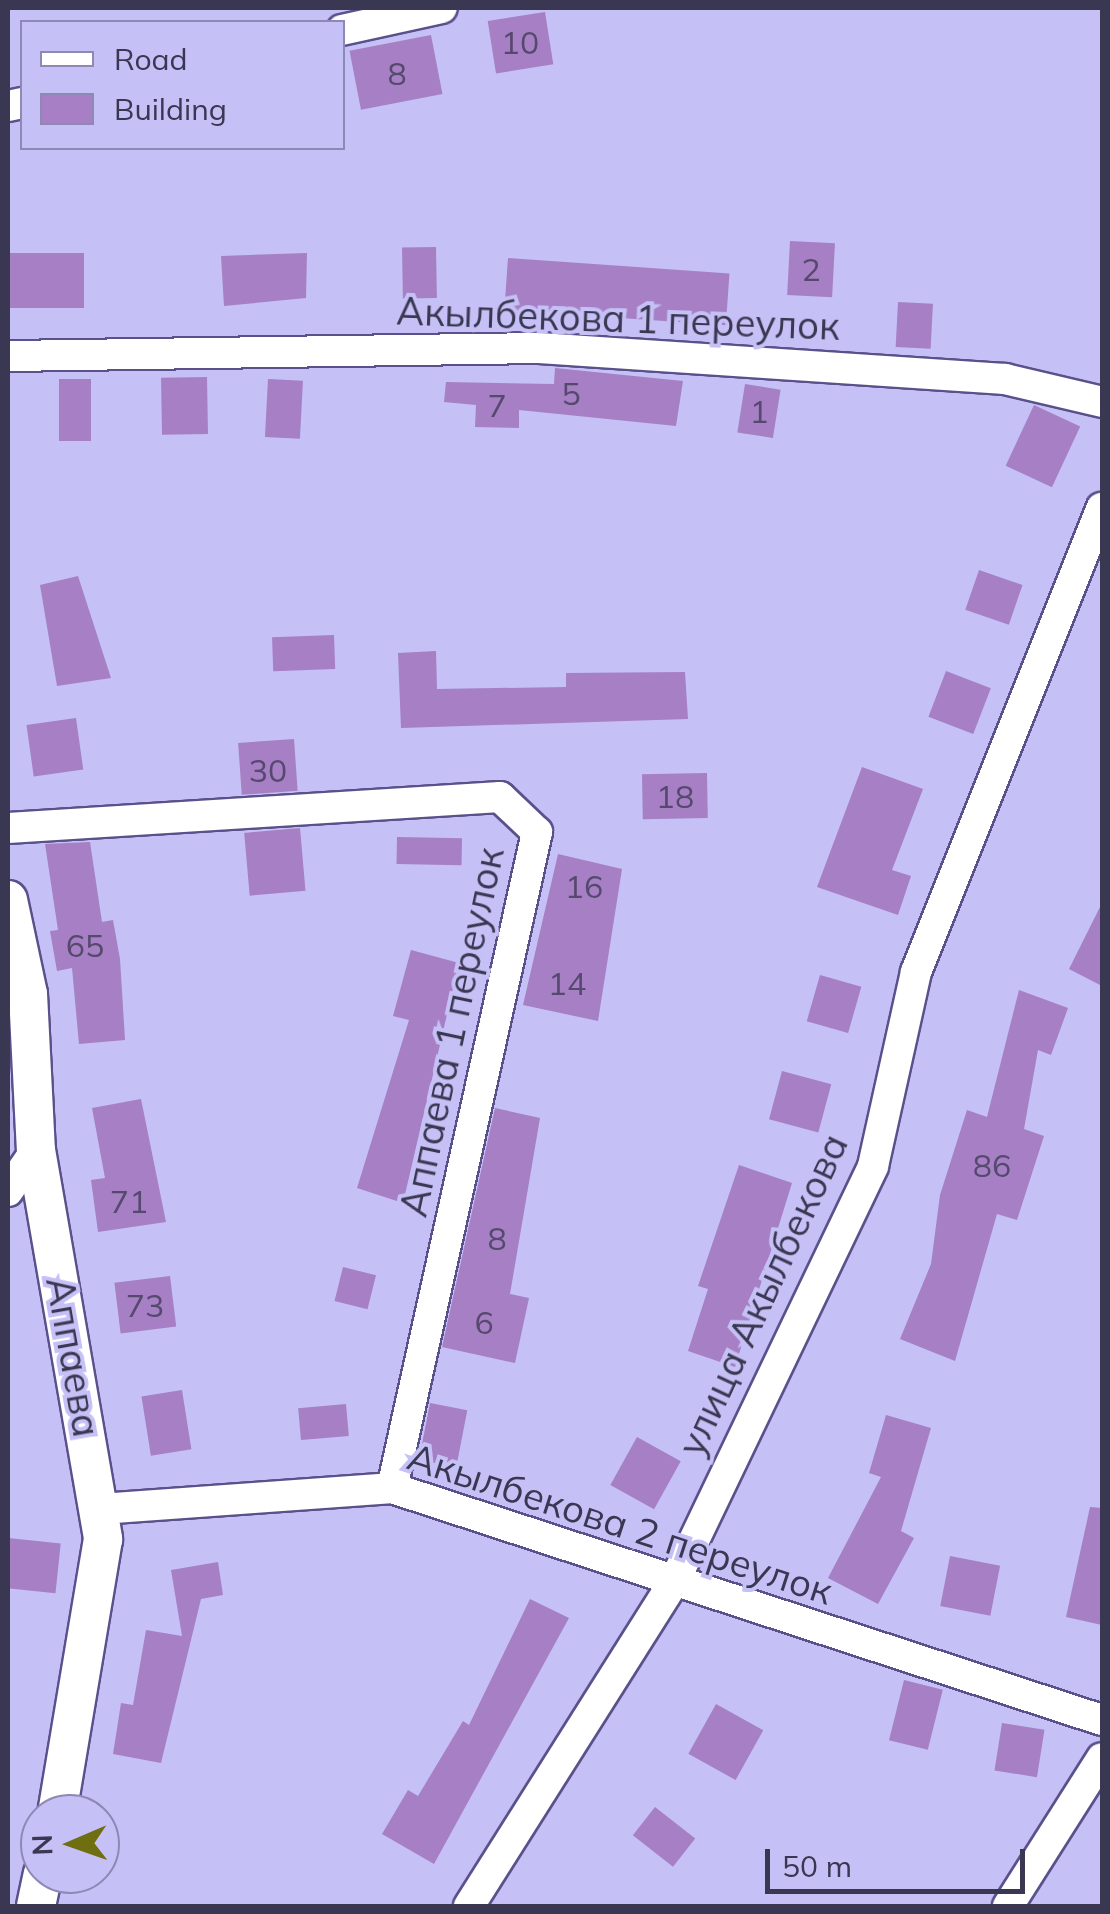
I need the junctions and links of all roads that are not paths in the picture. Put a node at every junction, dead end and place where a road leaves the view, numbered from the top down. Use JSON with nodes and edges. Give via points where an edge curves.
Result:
{"nodes":[{"id":1,"x":442,"y":8,"type":"edge"},
{"id":2,"x":345,"y":29,"type":"edge"},
{"id":3,"x":8,"y":356,"type":"edge"},
{"id":4,"x":1102,"y":402,"type":"edge"},
{"id":5,"x":1102,"y":508,"type":"edge"},
{"id":6,"x":8,"y":828,"type":"edge"},
{"id":7,"x":8,"y":900,"type":"edge"},
{"id":8,"x":36,"y":1150,"type":"junction"},
{"id":9,"x":8,"y":1192,"type":"edge"},
{"id":10,"x":392,"y":1488,"type":"junction"},
{"id":11,"x":100,"y":1509,"type":"junction"},
{"id":12,"x":674,"y":1582,"type":"junction"},
{"id":13,"x":1102,"y":1720,"type":"edge"},
{"id":14,"x":1102,"y":1758,"type":"edge"},
{"id":15,"x":60,"y":1794,"type":"edge"},
{"id":16,"x":469,"y":1906,"type":"edge"},
{"id":17,"x":1008,"y":1906,"type":"edge"}],
"edges":[{"from":1,"to":2,"type":"street"},
{"from":3,"to":4,"type":"street","name":"Акылбекова 1 переулок","via":[[539,348],[1005,379]]},
{"from":5,"to":12,"type":"street","name":"улица Акылбекова","via":[[916,972],[873,1166]]},
{"from":6,"to":10,"type":"street","name":"Аппаева 1 переулок","via":[[500,797],[538,832]]},
{"from":7,"to":8,"type":"street","name":"Аппаева","via":[[28,994]]},
{"from":8,"to":9,"type":"street"},
{"from":8,"to":11,"type":"street","name":"Аппаева"},
{"from":10,"to":11,"type":"street","name":"Акылбекова 2 переулок"},
{"from":10,"to":12,"type":"street","name":"Акылбекова 2 переулок"},
{"from":11,"to":15,"type":"street","name":"Аппаева"},
{"from":12,"to":13,"type":"street","name":"Акылбекова 2 переулок"},
{"from":12,"to":16,"type":"street","name":"улица Акылбекова"},
{"from":14,"to":17,"type":"street"}]}
